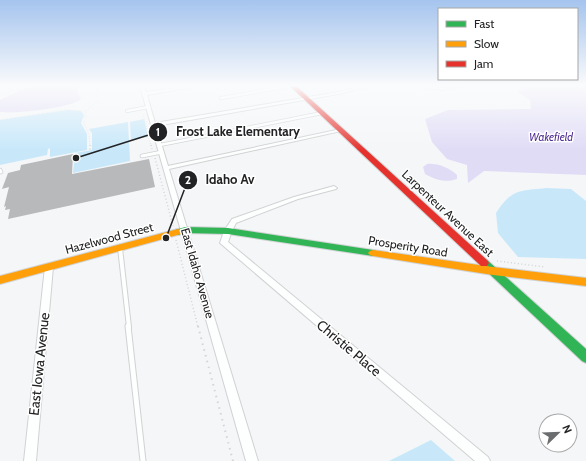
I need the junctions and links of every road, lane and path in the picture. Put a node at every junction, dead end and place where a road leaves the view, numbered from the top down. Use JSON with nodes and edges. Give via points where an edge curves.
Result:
{"nodes":[{"id":1,"x":148,"y":107,"type":"edge"},
{"id":2,"x":91,"y":108,"type":"edge"},
{"id":3,"x":145,"y":108,"type":"edge"},
{"id":4,"x":257,"y":108,"type":"edge"},
{"id":5,"x":316,"y":108,"type":"edge"},
{"id":6,"x":128,"y":110,"type":"dead end"},
{"id":7,"x":85,"y":111,"type":"junction"},
{"id":8,"x":322,"y":113,"type":"junction"},
{"id":9,"x":0,"y":120,"type":"edge"},
{"id":10,"x":154,"y":125,"type":"junction"},
{"id":11,"x":341,"y":130,"type":"junction"},
{"id":12,"x":161,"y":149,"type":"junction"},
{"id":13,"x":90,"y":150,"type":"dead end"},
{"id":14,"x":142,"y":156,"type":"dead end"},
{"id":15,"x":167,"y":168,"type":"junction"},
{"id":16,"x":334,"y":188,"type":"dead end"},
{"id":17,"x":185,"y":230,"type":"junction"},
{"id":18,"x":228,"y":231,"type":"junction"},
{"id":19,"x":177,"y":239,"type":"dead end"},
{"id":20,"x":180,"y":243,"type":"dead end"},
{"id":21,"x":177,"y":244,"type":"junction"},
{"id":22,"x":120,"y":248,"type":"junction"},
{"id":23,"x":495,"y":261,"type":"dead end"},
{"id":24,"x":49,"y":267,"type":"junction"},
{"id":25,"x":548,"y":268,"type":"dead end"},
{"id":26,"x":493,"y":271,"type":"junction"},
{"id":27,"x":0,"y":280,"type":"edge"},
{"id":28,"x":586,"y":282,"type":"edge"},
{"id":29,"x":586,"y":357,"type":"edge"},
{"id":30,"x":30,"y":461,"type":"edge"},
{"id":31,"x":143,"y":461,"type":"edge"},
{"id":32,"x":233,"y":461,"type":"edge"},
{"id":33,"x":252,"y":461,"type":"edge"},
{"id":34,"x":484,"y":461,"type":"edge"}],
"edges":[{"from":1,"to":10,"type":"street","name":"East Idaho Avenue"},
{"from":2,"to":7,"type":"path"},
{"from":3,"to":6,"type":"lane"},
{"from":4,"to":10,"type":"street"},
{"from":5,"to":8,"type":"street","name":"Larpenteur Avenue East"},
{"from":7,"to":9,"type":"path","via":[[63,110]]},
{"from":7,"to":13,"type":"path","via":[[84,123],[89,134]]},
{"from":8,"to":11,"type":"street","name":"Larpenteur Avenue East"},
{"from":8,"to":12,"type":"lane"},
{"from":10,"to":12,"type":"street","name":"East Idaho Avenue"},
{"from":11,"to":15,"type":"street"},
{"from":11,"to":26,"type":"street","name":"Larpenteur Avenue East"},
{"from":12,"to":14,"type":"lane"},
{"from":12,"to":15,"type":"street","name":"East Idaho Avenue"},
{"from":15,"to":17,"type":"street","name":"East Idaho Avenue"},
{"from":16,"to":18,"type":"street","via":[[248,215],[234,222]]},
{"from":17,"to":18,"type":"street","name":"Hazelwood Street"},
{"from":17,"to":22,"type":"street","name":"Hazelwood Street"},
{"from":17,"to":33,"type":"street","name":"East Idaho Avenue"},
{"from":18,"to":26,"type":"street","name":"Prosperity Road"},
{"from":18,"to":34,"type":"street","name":"Christie Place","via":[[224,243]]},
{"from":19,"to":21,"type":"path"},
{"from":20,"to":21,"type":"path"},
{"from":21,"to":32,"type":"path"},
{"from":22,"to":24,"type":"street","name":"Hazelwood Street"},
{"from":22,"to":31,"type":"lane"},
{"from":23,"to":25,"type":"path"},
{"from":24,"to":27,"type":"street","name":"Hazelwood Street"},
{"from":24,"to":30,"type":"street","name":"East Iowa Avenue"},
{"from":26,"to":28,"type":"street","name":"Prosperity Road"},
{"from":26,"to":29,"type":"street","name":"Larpenteur Avenue East"}]}
